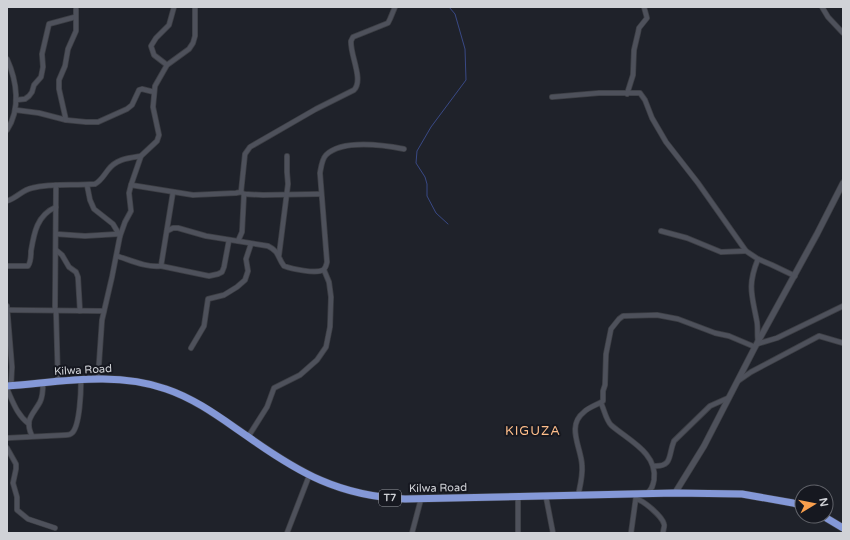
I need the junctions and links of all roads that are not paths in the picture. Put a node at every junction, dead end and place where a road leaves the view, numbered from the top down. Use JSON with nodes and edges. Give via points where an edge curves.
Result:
{"nodes":[{"id":1,"x":174,"y":7,"type":"edge"},
{"id":2,"x":195,"y":7,"type":"edge"},
{"id":3,"x":395,"y":7,"type":"edge"},
{"id":4,"x":644,"y":7,"type":"edge"},
{"id":5,"x":822,"y":7,"type":"edge"},
{"id":6,"x":76,"y":8,"type":"dead end"},
{"id":7,"x":75,"y":17,"type":"junction"},
{"id":8,"x":843,"y":33,"type":"edge"},
{"id":9,"x":7,"y":59,"type":"edge"},
{"id":10,"x":167,"y":65,"type":"junction"},
{"id":11,"x":154,"y":92,"type":"junction"},
{"id":12,"x":627,"y":94,"type":"junction"},
{"id":13,"x":552,"y":97,"type":"dead end"},
{"id":14,"x":16,"y":100,"type":"junction"},
{"id":15,"x":16,"y":110,"type":"junction"},
{"id":16,"x":66,"y":120,"type":"junction"},
{"id":17,"x":7,"y":130,"type":"edge"},
{"id":18,"x":404,"y":149,"type":"dead end"},
{"id":19,"x":141,"y":156,"type":"junction"},
{"id":20,"x":287,"y":156,"type":"dead end"},
{"id":21,"x":843,"y":183,"type":"edge"},
{"id":22,"x":56,"y":185,"type":"junction"},
{"id":23,"x":87,"y":185,"type":"junction"},
{"id":24,"x":131,"y":185,"type":"junction"},
{"id":25,"x":173,"y":192,"type":"junction"},
{"id":26,"x":242,"y":193,"type":"junction"},
{"id":27,"x":287,"y":194,"type":"junction"},
{"id":28,"x":321,"y":194,"type":"junction"},
{"id":29,"x":7,"y":199,"type":"edge"},
{"id":30,"x":56,"y":207,"type":"junction"},
{"id":31,"x":167,"y":231,"type":"junction"},
{"id":32,"x":661,"y":231,"type":"dead end"},
{"id":33,"x":56,"y":234,"type":"junction"},
{"id":34,"x":119,"y":235,"type":"junction"},
{"id":35,"x":229,"y":240,"type":"junction"},
{"id":36,"x":238,"y":241,"type":"junction"},
{"id":37,"x":251,"y":244,"type":"junction"},
{"id":38,"x":56,"y":250,"type":"junction"},
{"id":39,"x":746,"y":251,"type":"junction"},
{"id":40,"x":279,"y":255,"type":"junction"},
{"id":41,"x":117,"y":256,"type":"junction"},
{"id":42,"x":758,"y":259,"type":"junction"},
{"id":43,"x":7,"y":266,"type":"edge"},
{"id":44,"x":162,"y":266,"type":"junction"},
{"id":45,"x":324,"y":270,"type":"junction"},
{"id":46,"x":795,"y":276,"type":"junction"},
{"id":47,"x":7,"y":306,"type":"edge"},
{"id":48,"x":843,"y":306,"type":"edge"},
{"id":49,"x":7,"y":310,"type":"edge"},
{"id":50,"x":56,"y":310,"type":"junction"},
{"id":51,"x":104,"y":310,"type":"junction"},
{"id":52,"x":80,"y":311,"type":"junction"},
{"id":53,"x":843,"y":343,"type":"edge"},
{"id":54,"x":757,"y":344,"type":"junction"},
{"id":55,"x":191,"y":348,"type":"dead end"},
{"id":56,"x":98,"y":378,"type":"junction"},
{"id":57,"x":81,"y":380,"type":"junction"},
{"id":58,"x":738,"y":381,"type":"junction"},
{"id":59,"x":58,"y":382,"type":"junction"},
{"id":60,"x":43,"y":383,"type":"junction"},
{"id":61,"x":8,"y":387,"type":"edge"},
{"id":62,"x":728,"y":398,"type":"junction"},
{"id":63,"x":601,"y":403,"type":"junction"},
{"id":64,"x":29,"y":424,"type":"junction"},
{"id":65,"x":32,"y":436,"type":"junction"},
{"id":66,"x":248,"y":437,"type":"junction"},
{"id":67,"x":7,"y":438,"type":"edge"},
{"id":68,"x":7,"y":448,"type":"edge"},
{"id":69,"x":654,"y":466,"type":"junction"},
{"id":70,"x":309,"y":476,"type":"junction"},
{"id":71,"x":14,"y":487,"type":"junction"},
{"id":72,"x":7,"y":488,"type":"edge"},
{"id":73,"x":675,"y":493,"type":"junction"},
{"id":74,"x":646,"y":494,"type":"junction"},
{"id":75,"x":546,"y":496,"type":"junction"},
{"id":76,"x":578,"y":496,"type":"junction"},
{"id":77,"x":518,"y":497,"type":"junction"},
{"id":78,"x":636,"y":497,"type":"junction"},
{"id":79,"x":421,"y":498,"type":"junction"},
{"id":80,"x":794,"y":503,"type":"edge"},
{"id":81,"x":836,"y":524,"type":"joint"},
{"id":82,"x":55,"y":528,"type":"dead end"},
{"id":83,"x":843,"y":528,"type":"edge"},
{"id":84,"x":287,"y":533,"type":"edge"},
{"id":85,"x":412,"y":533,"type":"edge"},
{"id":86,"x":518,"y":533,"type":"edge"},
{"id":87,"x":553,"y":533,"type":"edge"},
{"id":88,"x":631,"y":533,"type":"edge"},
{"id":89,"x":663,"y":533,"type":"edge"},
{"id":90,"x":841,"y":533,"type":"edge"}],
"edges":[{"from":1,"to":10,"type":"street","via":[[169,25],[151,46],[154,55]]},
{"from":2,"to":10,"type":"street","via":[[193,44]]},
{"from":3,"to":26,"type":"street","via":[[388,23],[353,37],[351,41],[358,78],[354,90],[301,117],[247,150],[243,164]]},
{"from":4,"to":12,"type":"street","via":[[647,18],[639,28],[634,50],[633,75]]},
{"from":5,"to":8,"type":"street"},
{"from":6,"to":7,"type":"street"},
{"from":7,"to":14,"type":"street","via":[[49,24],[42,54],[41,77],[29,96]]},
{"from":7,"to":16,"type":"street","via":[[76,31],[59,80]]},
{"from":9,"to":14,"type":"street"},
{"from":10,"to":11,"type":"street","via":[[159,77]]},
{"from":11,"to":16,"type":"street","via":[[139,90],[132,105],[127,109],[98,122]]},
{"from":11,"to":19,"type":"street","via":[[154,113],[159,135],[157,141]]},
{"from":12,"to":13,"type":"street","via":[[599,93]]},
{"from":12,"to":39,"type":"street","via":[[640,93],[643,96],[666,142]]},
{"from":14,"to":15,"type":"street"},
{"from":15,"to":16,"type":"street"},
{"from":15,"to":17,"type":"street"},
{"from":18,"to":28,"type":"street","via":[[377,144],[344,146],[334,150],[326,156],[321,165]]},
{"from":19,"to":23,"type":"street","via":[[117,162],[99,182]]},
{"from":19,"to":24,"type":"street"},
{"from":20,"to":27,"type":"street"},
{"from":21,"to":46,"type":"street"},
{"from":22,"to":23,"type":"street"},
{"from":22,"to":29,"type":"street","via":[[27,189],[16,198]]},
{"from":22,"to":30,"type":"street"},
{"from":23,"to":34,"type":"street","via":[[94,209],[113,224]]},
{"from":24,"to":25,"type":"street"},
{"from":24,"to":34,"type":"street","via":[[131,211]]},
{"from":25,"to":26,"type":"street","via":[[198,195]]},
{"from":25,"to":31,"type":"street"},
{"from":26,"to":27,"type":"street"},
{"from":26,"to":36,"type":"street","via":[[242,232]]},
{"from":27,"to":28,"type":"street"},
{"from":27,"to":40,"type":"street"},
{"from":28,"to":45,"type":"street","via":[[327,262]]},
{"from":30,"to":33,"type":"street"},
{"from":30,"to":43,"type":"street","via":[[38,222],[28,266]]},
{"from":31,"to":35,"type":"street","via":[[178,228]]},
{"from":31,"to":44,"type":"street"},
{"from":32,"to":39,"type":"street","via":[[721,252]]},
{"from":33,"to":34,"type":"street"},
{"from":33,"to":38,"type":"street"},
{"from":34,"to":41,"type":"street"},
{"from":35,"to":36,"type":"street"},
{"from":35,"to":44,"type":"street","via":[[224,267],[218,274],[209,276]]},
{"from":36,"to":37,"type":"street"},
{"from":37,"to":40,"type":"street","via":[[268,246]]},
{"from":37,"to":55,"type":"street","via":[[246,259],[248,271],[245,280],[224,295],[208,299],[204,326]]},
{"from":38,"to":50,"type":"street"},
{"from":38,"to":52,"type":"street","via":[[78,277]]},
{"from":39,"to":42,"type":"street"},
{"from":40,"to":45,"type":"street","via":[[284,266],[288,268],[319,272]]},
{"from":41,"to":44,"type":"street"},
{"from":41,"to":51,"type":"street"},
{"from":42,"to":46,"type":"street"},
{"from":42,"to":54,"type":"street","via":[[750,290],[757,323]]},
{"from":45,"to":66,"type":"street","via":[[331,297],[330,327],[323,354],[300,375],[274,388],[267,407]]},
{"from":46,"to":54,"type":"street"},
{"from":47,"to":49,"type":"street"},
{"from":48,"to":54,"type":"street","via":[[776,338]]},
{"from":49,"to":50,"type":"street"},
{"from":49,"to":61,"type":"street","via":[[12,367]]},
{"from":50,"to":52,"type":"street"},
{"from":50,"to":59,"type":"street"},
{"from":51,"to":52,"type":"street"},
{"from":51,"to":56,"type":"street","via":[[100,327]]},
{"from":53,"to":58,"type":"street","via":[[819,336]]},
{"from":54,"to":58,"type":"street"},
{"from":54,"to":63,"type":"street","via":[[685,321],[657,315],[623,316],[611,329],[606,354],[604,398]]},
{"from":56,"to":57,"type":"highway","name":"Kilwa Road","number":"T7"},
{"from":56,"to":66,"type":"highway","name":"Kilwa Road","number":"T7","via":[[139,382],[166,388],[210,411]]},
{"from":57,"to":59,"type":"highway","name":"Kilwa Road","number":"T7"},
{"from":57,"to":65,"type":"street","via":[[82,391],[73,433]]},
{"from":58,"to":62,"type":"street"},
{"from":59,"to":60,"type":"highway","name":"Kilwa Road","number":"T7"},
{"from":60,"to":61,"type":"highway","name":"Kilwa Road","number":"T7"},
{"from":60,"to":64,"type":"street","via":[[41,401],[31,414]]},
{"from":61,"to":64,"type":"street","via":[[19,415]]},
{"from":62,"to":69,"type":"street","via":[[710,406],[674,442],[667,464]]},
{"from":62,"to":73,"type":"street","via":[[704,446]]},
{"from":63,"to":69,"type":"street","via":[[608,422],[634,442]]},
{"from":63,"to":76,"type":"street","via":[[584,412],[575,428],[582,464]]},
{"from":64,"to":65,"type":"street"},
{"from":65,"to":67,"type":"street"},
{"from":66,"to":70,"type":"highway","name":"Kilwa Road","number":"T7"},
{"from":68,"to":71,"type":"street","via":[[16,464]]},
{"from":69,"to":74,"type":"street","via":[[654,482]]},
{"from":70,"to":79,"type":"highway","name":"Kilwa Road","number":"T7","via":[[332,486],[373,497]]},
{"from":70,"to":84,"type":"street"},
{"from":71,"to":72,"type":"street"},
{"from":71,"to":82,"type":"street","via":[[17,510],[28,519]]},
{"from":73,"to":74,"type":"highway","name":"Kilwa Road","number":"T7"},
{"from":73,"to":80,"type":"highway","name":"Kilwa Road","number":"T7","via":[[742,494]]},
{"from":74,"to":78,"type":"highway","name":"Kilwa Road","number":"T7"},
{"from":75,"to":76,"type":"highway","name":"Kilwa Road","number":"T7"},
{"from":75,"to":77,"type":"highway","name":"Kilwa Road","number":"T7"},
{"from":75,"to":87,"type":"street"},
{"from":76,"to":78,"type":"highway","name":"Kilwa Road","number":"T7"},
{"from":77,"to":79,"type":"highway","name":"Kilwa Road","number":"T7"},
{"from":77,"to":86,"type":"street"},
{"from":78,"to":88,"type":"street"},
{"from":78,"to":89,"type":"street","via":[[662,521]]},
{"from":79,"to":85,"type":"street"},
{"from":81,"to":83,"type":"highway"},
{"from":81,"to":90,"type":"street"}]}
